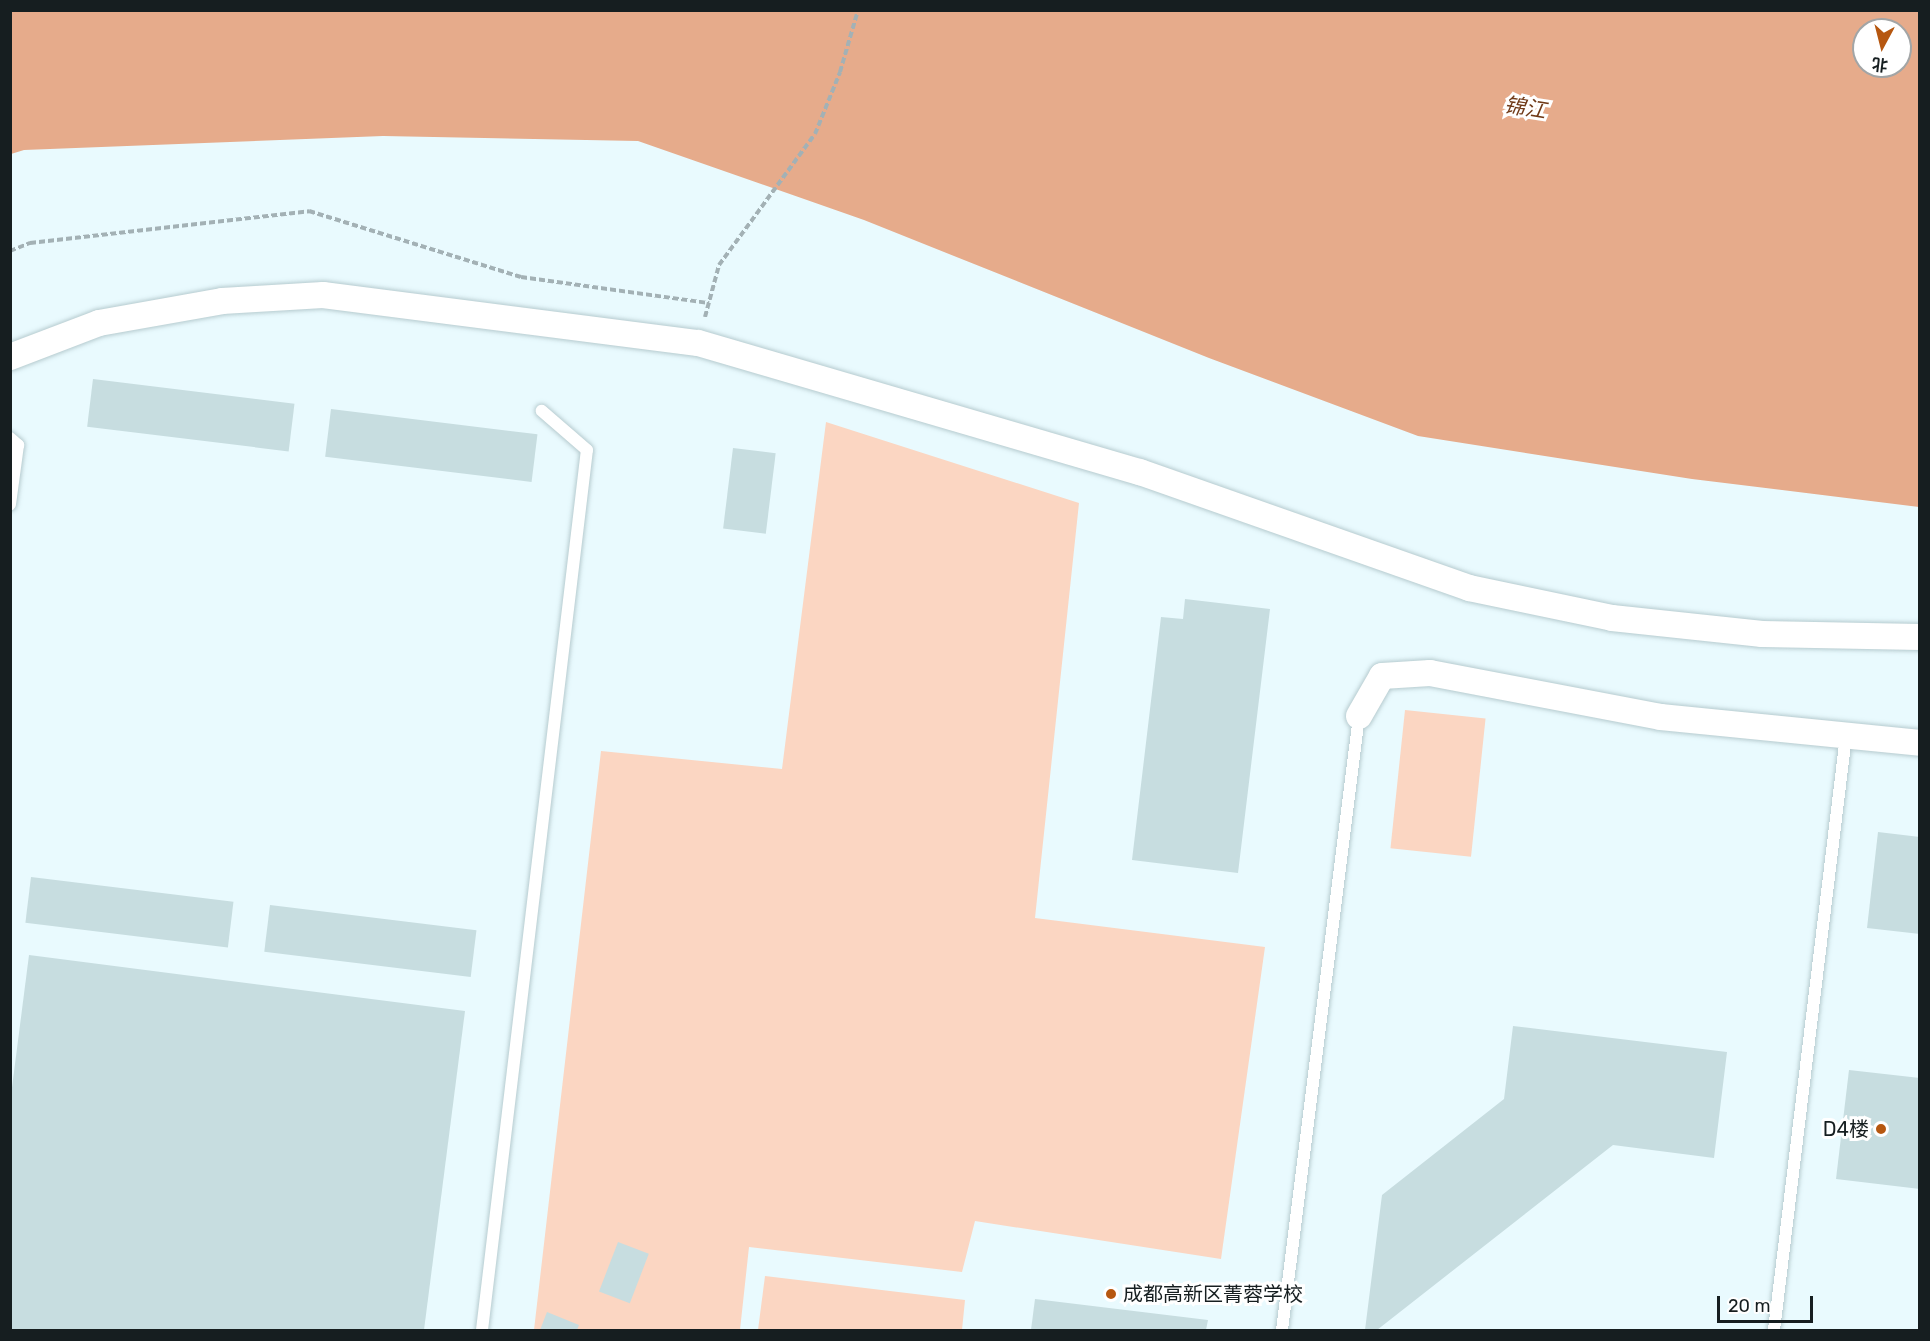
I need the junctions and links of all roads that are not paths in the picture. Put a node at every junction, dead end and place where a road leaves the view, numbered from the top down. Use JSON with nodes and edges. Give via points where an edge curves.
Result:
{"nodes":[{"id":1,"x":10,"y":357,"type":"edge"},
{"id":2,"x":542,"y":411,"type":"dead end"},
{"id":3,"x":10,"y":438,"type":"edge"},
{"id":4,"x":10,"y":504,"type":"edge"},
{"id":5,"x":1920,"y":637,"type":"edge"},
{"id":6,"x":1359,"y":716,"type":"joint"},
{"id":7,"x":1846,"y":736,"type":"junction"},
{"id":8,"x":1920,"y":743,"type":"edge"},
{"id":9,"x":482,"y":1330,"type":"edge"},
{"id":10,"x":1282,"y":1330,"type":"edge"},
{"id":11,"x":1774,"y":1330,"type":"edge"}],
"edges":[{"from":1,"to":5,"type":"street","via":[[99,323],[222,301],[323,295],[699,342],[1140,472],[1469,588],[1612,618],[1762,634]]},
{"from":2,"to":9,"type":"lane","via":[[587,450]]},
{"from":3,"to":4,"type":"lane","via":[[18,445]]},
{"from":6,"to":7,"type":"street","via":[[1382,676],[1430,673],[1660,717]]},
{"from":6,"to":10,"type":"lane"},
{"from":7,"to":8,"type":"street"},
{"from":7,"to":11,"type":"lane"}]}
